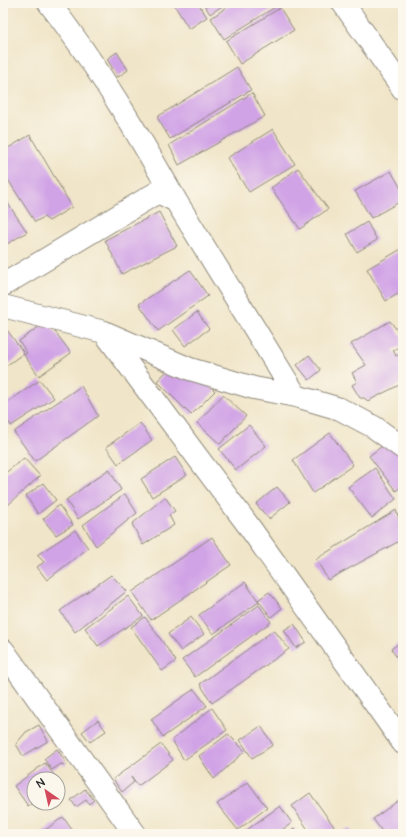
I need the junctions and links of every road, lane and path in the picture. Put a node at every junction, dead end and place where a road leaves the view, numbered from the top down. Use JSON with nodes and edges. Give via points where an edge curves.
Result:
{"nodes":[{"id":1,"x":49,"y":3,"type":"edge"},
{"id":2,"x":343,"y":3,"type":"edge"},
{"id":3,"x":403,"y":89,"type":"edge"},
{"id":4,"x":176,"y":201,"type":"junction"},
{"id":5,"x":3,"y":285,"type":"edge"},
{"id":6,"x":3,"y":306,"type":"edge"},
{"id":7,"x":104,"y":332,"type":"junction"},
{"id":8,"x":296,"y":396,"type":"junction"},
{"id":9,"x":403,"y":448,"type":"edge"},
{"id":10,"x":3,"y":650,"type":"edge"},
{"id":11,"x":403,"y":743,"type":"edge"},
{"id":12,"x":135,"y":834,"type":"edge"}],
"edges":[{"from":1,"to":4,"type":"street","via":[[90,59],[138,133]]},
{"from":2,"to":3,"type":"street"},
{"from":4,"to":5,"type":"street","via":[[158,192]]},
{"from":4,"to":8,"type":"street"},
{"from":6,"to":7,"type":"street"},
{"from":7,"to":8,"type":"street","via":[[190,369],[254,388]]},
{"from":7,"to":11,"type":"street","via":[[248,525]]},
{"from":8,"to":9,"type":"street","via":[[340,409],[374,427]]},
{"from":10,"to":12,"type":"street"}]}
